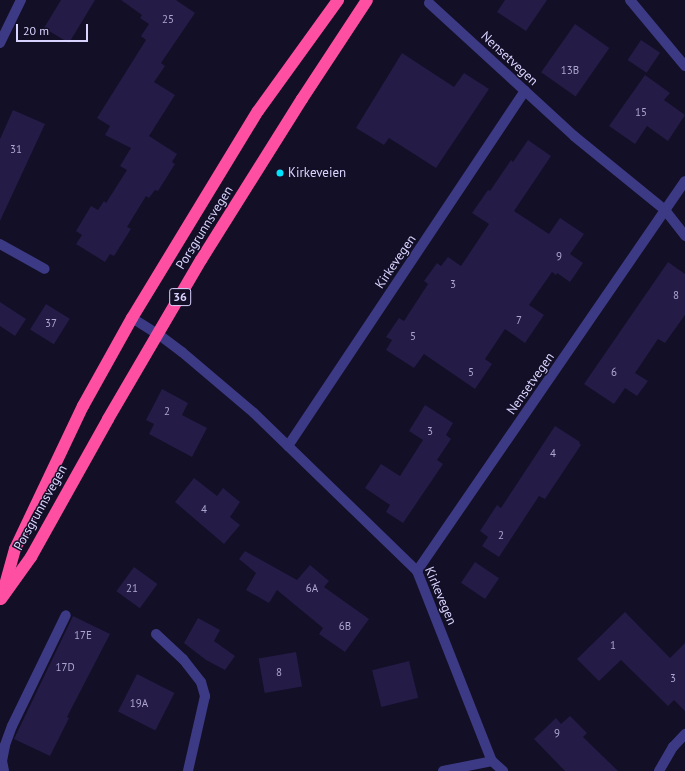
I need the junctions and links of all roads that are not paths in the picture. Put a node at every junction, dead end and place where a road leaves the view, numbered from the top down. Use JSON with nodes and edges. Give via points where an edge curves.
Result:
{"nodes":[{"id":1,"x":21,"y":0,"type":"edge"},
{"id":2,"x":338,"y":0,"type":"edge"},
{"id":3,"x":367,"y":0,"type":"edge"},
{"id":4,"x":630,"y":0,"type":"edge"},
{"id":5,"x":429,"y":2,"type":"dead end"},
{"id":6,"x":0,"y":43,"type":"edge"},
{"id":7,"x":685,"y":66,"type":"edge"},
{"id":8,"x":525,"y":91,"type":"junction"},
{"id":9,"x":685,"y":181,"type":"edge"},
{"id":10,"x":665,"y":210,"type":"junction"},
{"id":11,"x":685,"y":236,"type":"edge"},
{"id":12,"x":0,"y":244,"type":"edge"},
{"id":13,"x":45,"y":269,"type":"dead end"},
{"id":14,"x":132,"y":318,"type":"junction"},
{"id":15,"x":158,"y":334,"type":"junction"},
{"id":16,"x":288,"y":446,"type":"junction"},
{"id":17,"x":417,"y":571,"type":"junction"},
{"id":18,"x":0,"y":600,"type":"edge"},
{"id":19,"x":66,"y":615,"type":"dead end"},
{"id":20,"x":156,"y":634,"type":"dead end"},
{"id":21,"x":685,"y":734,"type":"edge"},
{"id":22,"x":492,"y":761,"type":"junction"},
{"id":23,"x":4,"y":771,"type":"edge"},
{"id":24,"x":188,"y":771,"type":"edge"},
{"id":25,"x":443,"y":771,"type":"edge"},
{"id":26,"x":503,"y":771,"type":"edge"},
{"id":27,"x":659,"y":771,"type":"edge"}],
"edges":[{"from":1,"to":6,"type":"street"},
{"from":2,"to":14,"type":"highway","name":"Porsgrunnsvegen","number":"36","via":[[258,111]]},
{"from":3,"to":15,"type":"highway","name":"Porsgrunnsvegen","number":"36","via":[[201,260]]},
{"from":4,"to":7,"type":"street"},
{"from":5,"to":8,"type":"street","name":"Nensetvegen"},
{"from":8,"to":10,"type":"street","name":"Nensetvegen","via":[[574,136]]},
{"from":8,"to":16,"type":"street","name":"Kirkevegen"},
{"from":9,"to":10,"type":"street","name":"Nensetvegen"},
{"from":10,"to":11,"type":"street"},
{"from":10,"to":17,"type":"street","name":"Nensetvegen"},
{"from":12,"to":13,"type":"street"},
{"from":14,"to":15,"type":"street","name":"Kirkevegen"},
{"from":14,"to":18,"type":"highway","name":"Porsgrunnsvegen","number":"36","via":[[83,406],[15,549]]},
{"from":15,"to":16,"type":"street","name":"Kirkevegen","via":[[254,413]]},
{"from":15,"to":18,"type":"highway","name":"Porsgrunnsvegen","number":"36","via":[[31,557]]},
{"from":16,"to":17,"type":"street","name":"Kirkevegen"},
{"from":17,"to":22,"type":"street","name":"Kirkevegen"},
{"from":19,"to":23,"type":"street","via":[[12,726],[2,761]]},
{"from":20,"to":24,"type":"street","via":[[183,659],[201,682],[206,696]]},
{"from":21,"to":27,"type":"street","via":[[673,747]]},
{"from":22,"to":25,"type":"street"},
{"from":22,"to":26,"type":"street","name":"Kirkevegen"}]}
